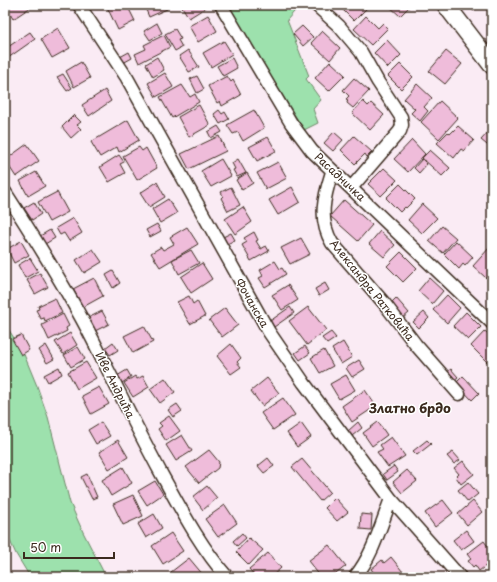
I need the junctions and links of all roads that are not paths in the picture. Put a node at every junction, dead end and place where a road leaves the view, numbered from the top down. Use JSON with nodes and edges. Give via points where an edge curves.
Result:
{"nodes":[{"id":1,"x":221,"y":5,"type":"edge"},
{"id":2,"x":316,"y":5,"type":"edge"},
{"id":3,"x":446,"y":5,"type":"edge"},
{"id":4,"x":83,"y":6,"type":"edge"},
{"id":5,"x":492,"y":65,"type":"edge"},
{"id":6,"x":332,"y":172,"type":"junction"},
{"id":7,"x":351,"y":188,"type":"junction"},
{"id":8,"x":5,"y":192,"type":"edge"},
{"id":9,"x":492,"y":323,"type":"edge"},
{"id":10,"x":459,"y":394,"type":"dead end"},
{"id":11,"x":391,"y":499,"type":"junction"},
{"id":12,"x":227,"y":577,"type":"edge"},
{"id":13,"x":355,"y":577,"type":"edge"},
{"id":14,"x":460,"y":577,"type":"edge"}],
"edges":[{"from":1,"to":6,"type":"street","name":"Расадничка","via":[[291,123]]},
{"from":2,"to":7,"type":"street","via":[[339,26],[361,52],[401,117],[400,131]]},
{"from":3,"to":5,"type":"main road"},
{"from":4,"to":11,"type":"street","name":"Фочанска","via":[[269,332]]},
{"from":6,"to":7,"type":"street","name":"Расадничка"},
{"from":6,"to":10,"type":"street","name":"Александра Ратковића","via":[[323,217],[325,229],[332,243]]},
{"from":7,"to":9,"type":"street","name":"Расадничка"},
{"from":8,"to":12,"type":"street","name":"Иве Андрића","via":[[92,338],[187,522]]},
{"from":11,"to":13,"type":"street","via":[[369,556]]},
{"from":11,"to":14,"type":"street","name":"Фочанска"}]}
